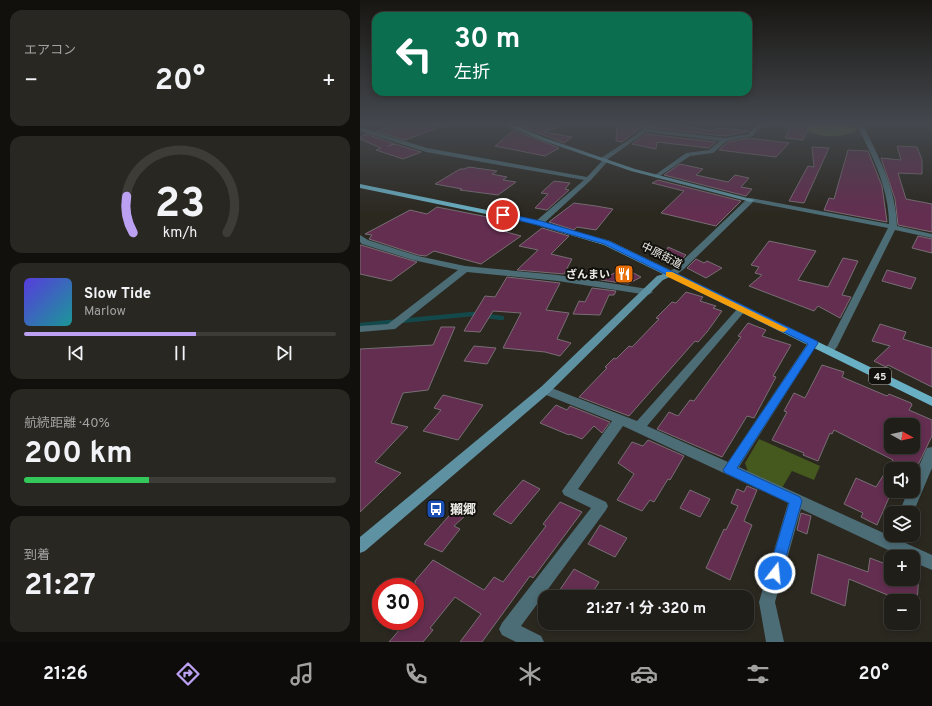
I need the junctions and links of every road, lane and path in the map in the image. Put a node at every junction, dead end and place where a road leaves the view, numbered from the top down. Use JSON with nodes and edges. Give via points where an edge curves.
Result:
{"nodes":[{"id":1,"x":454,"y":155,"type":"edge"},
{"id":2,"x":592,"y":155,"type":"edge"},
{"id":3,"x":610,"y":155,"type":"edge"},
{"id":4,"x":685,"y":155,"type":"edge"},
{"id":5,"x":875,"y":155,"type":"edge"},
{"id":6,"x":604,"y":159,"type":"junction"},
{"id":7,"x":657,"y":176,"type":"junction"},
{"id":8,"x":588,"y":179,"type":"junction"},
{"id":9,"x":360,"y":186,"type":"edge"},
{"id":10,"x":751,"y":200,"type":"junction"},
{"id":11,"x":538,"y":223,"type":"junction"},
{"id":12,"x":893,"y":227,"type":"junction"},
{"id":13,"x":932,"y":236,"type":"edge"},
{"id":14,"x":360,"y":237,"type":"edge"},
{"id":15,"x":465,"y":269,"type":"junction"},
{"id":16,"x":670,"y":275,"type":"junction"},
{"id":17,"x":648,"y":292,"type":"junction"},
{"id":18,"x":742,"y":309,"type":"junction"},
{"id":19,"x":360,"y":329,"type":"edge"},
{"id":20,"x":813,"y":343,"type":"junction"},
{"id":21,"x":828,"y":351,"type":"junction"},
{"id":22,"x":544,"y":390,"type":"junction"},
{"id":23,"x":932,"y":402,"type":"edge"},
{"id":24,"x":620,"y":420,"type":"junction"},
{"id":25,"x":639,"y":427,"type":"junction"},
{"id":26,"x":932,"y":452,"type":"edge"},
{"id":27,"x":730,"y":470,"type":"junction"},
{"id":28,"x":796,"y":501,"type":"junction"},
{"id":29,"x":909,"y":506,"type":"edge"},
{"id":30,"x":884,"y":536,"type":"edge"},
{"id":31,"x":897,"y":542,"type":"edge"},
{"id":32,"x":360,"y":546,"type":"edge"},
{"id":33,"x":932,"y":562,"type":"edge"},
{"id":34,"x":535,"y":642,"type":"edge"},
{"id":35,"x":775,"y":642,"type":"edge"}],
"edges":[{"from":1,"to":8,"type":"street"},
{"from":2,"to":6,"type":"street"},
{"from":3,"to":6,"type":"street"},
{"from":4,"to":7,"type":"street"},
{"from":5,"to":12,"type":"street","via":[[894,216]]},
{"from":6,"to":7,"type":"street"},
{"from":6,"to":8,"type":"street"},
{"from":7,"to":10,"type":"street"},
{"from":8,"to":11,"type":"street"},
{"from":9,"to":11,"type":"main road","name":"中原街道","number":"45"},
{"from":10,"to":12,"type":"street"},
{"from":10,"to":16,"type":"street","via":[[681,268]]},
{"from":11,"to":16,"type":"main road","name":"中原街道","number":"45","via":[[606,243]]},
{"from":12,"to":13,"type":"street"},
{"from":12,"to":21,"type":"street"},
{"from":14,"to":15,"type":"street","via":[[365,242],[416,258]]},
{"from":15,"to":17,"type":"street","via":[[558,278]]},
{"from":15,"to":19,"type":"street","via":[[391,327]]},
{"from":16,"to":17,"type":"street","via":[[660,278]]},
{"from":16,"to":18,"type":"main road","name":"中原街道","number":"45"},
{"from":17,"to":22,"type":"street"},
{"from":18,"to":20,"type":"main road","name":"中原街道","number":"45"},
{"from":18,"to":25,"type":"street"},
{"from":20,"to":21,"type":"main road","name":"中原街道","number":"45"},
{"from":20,"to":27,"type":"street"},
{"from":21,"to":23,"type":"main road","name":"中原街道","number":"45"},
{"from":22,"to":24,"type":"street"},
{"from":22,"to":32,"type":"street"},
{"from":24,"to":25,"type":"street"},
{"from":24,"to":34,"type":"street","via":[[569,491],[601,506],[508,629]]},
{"from":25,"to":27,"type":"street"},
{"from":26,"to":29,"type":"street"},
{"from":27,"to":28,"type":"street"},
{"from":28,"to":30,"type":"street"},
{"from":28,"to":35,"type":"street","via":[[767,602]]},
{"from":31,"to":33,"type":"street"}]}
